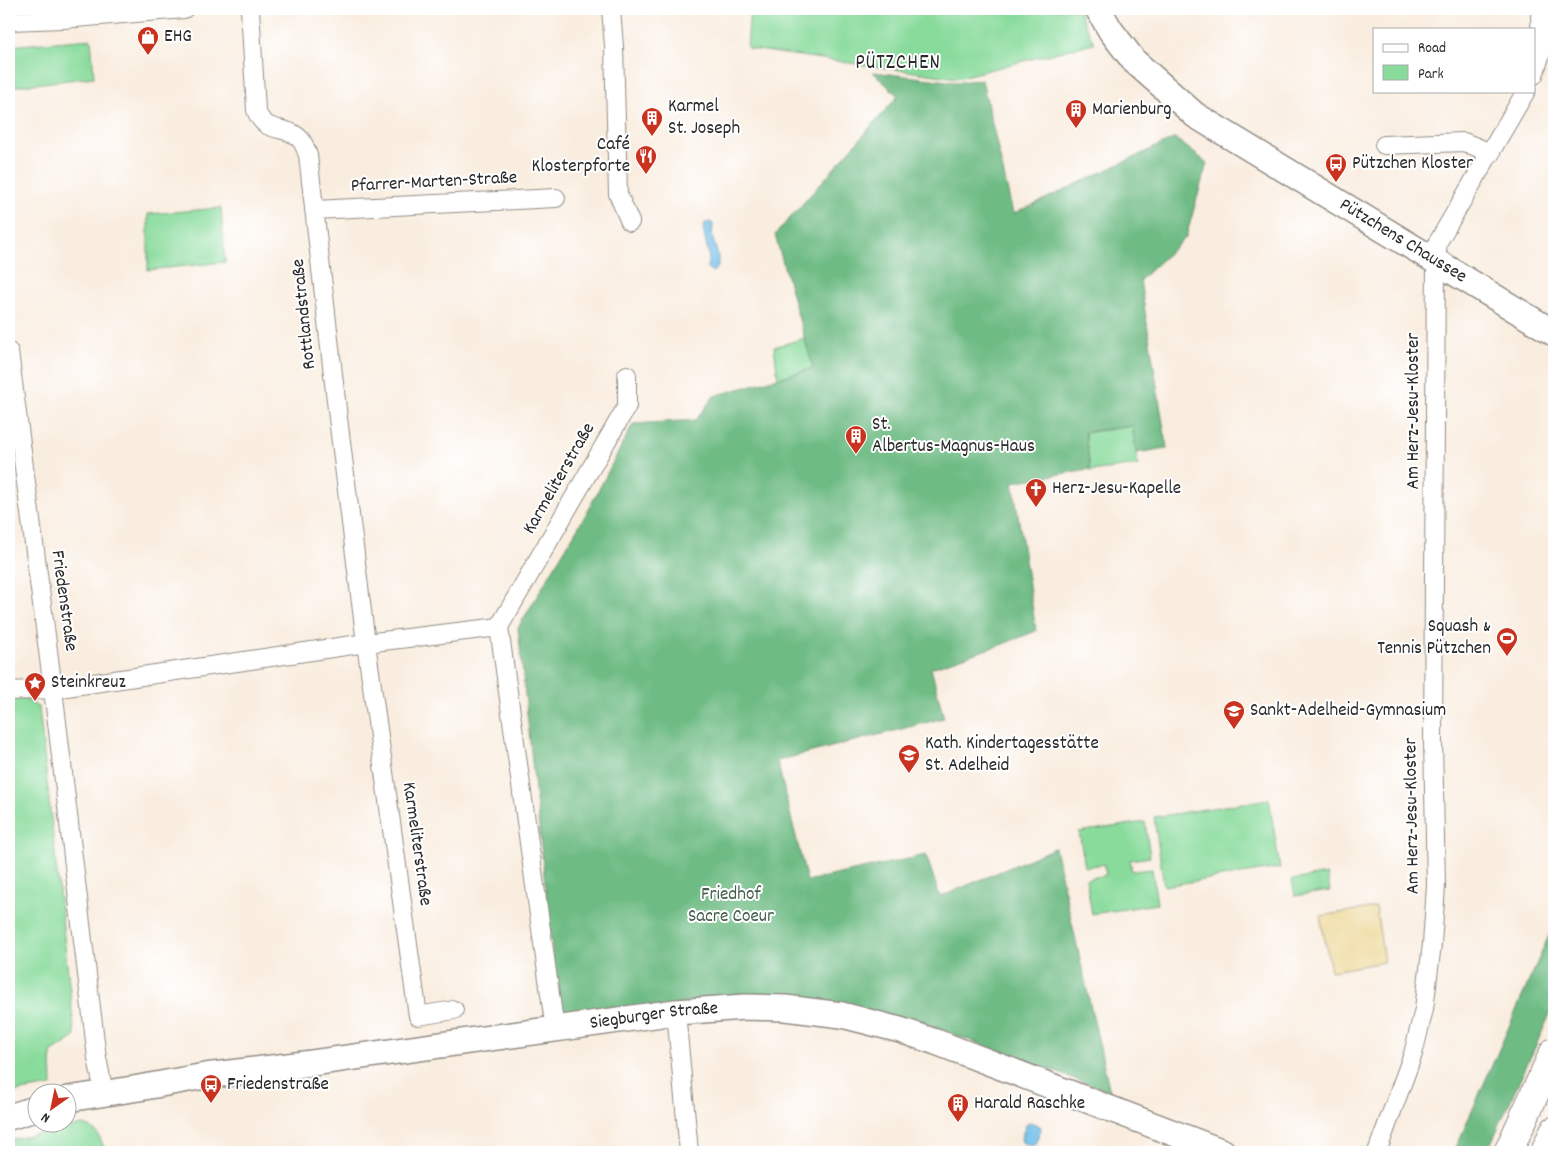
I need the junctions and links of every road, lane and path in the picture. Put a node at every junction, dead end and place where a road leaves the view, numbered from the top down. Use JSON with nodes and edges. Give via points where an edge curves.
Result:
{"nodes":[{"id":1,"x":184,"y":9,"type":"edge"},
{"id":2,"x":250,"y":9,"type":"edge"},
{"id":3,"x":611,"y":9,"type":"edge"},
{"id":4,"x":1098,"y":9,"type":"edge"},
{"id":5,"x":1540,"y":9,"type":"edge"},
{"id":6,"x":9,"y":21,"type":"edge"},
{"id":7,"x":1536,"y":69,"type":"edge"},
{"id":8,"x":1525,"y":92,"type":"edge"},
{"id":9,"x":1384,"y":145,"type":"dead end"},
{"id":10,"x":1491,"y":153,"type":"junction"},
{"id":11,"x":556,"y":198,"type":"dead end"},
{"id":12,"x":314,"y":210,"type":"junction"},
{"id":13,"x":630,"y":222,"type":"dead end"},
{"id":14,"x":1436,"y":261,"type":"junction"},
{"id":15,"x":1554,"y":333,"type":"edge"},
{"id":16,"x":9,"y":352,"type":"edge"},
{"id":17,"x":626,"y":375,"type":"dead end"},
{"id":18,"x":499,"y":627,"type":"junction"},
{"id":19,"x":366,"y":643,"type":"junction"},
{"id":20,"x":53,"y":689,"type":"junction"},
{"id":21,"x":9,"y":691,"type":"edge"},
{"id":22,"x":454,"y":1010,"type":"dead end"},
{"id":23,"x":676,"y":1012,"type":"junction"},
{"id":24,"x":555,"y":1030,"type":"junction"},
{"id":25,"x":1554,"y":1052,"type":"edge"},
{"id":26,"x":104,"y":1093,"type":"junction"},
{"id":27,"x":78,"y":1097,"type":"edge"},
{"id":28,"x":28,"y":1111,"type":"edge"},
{"id":29,"x":9,"y":1118,"type":"edge"},
{"id":30,"x":1554,"y":1131,"type":"edge"},
{"id":31,"x":689,"y":1152,"type":"edge"},
{"id":32,"x":1224,"y":1152,"type":"edge"},
{"id":33,"x":1377,"y":1152,"type":"edge"},
{"id":34,"x":1508,"y":1152,"type":"edge"},
{"id":35,"x":1545,"y":1152,"type":"edge"}],
"edges":[{"from":1,"to":6,"type":"street"},
{"from":2,"to":12,"type":"street","name":"Rottlandstraße","via":[[259,120],[301,140],[308,155]]},
{"from":3,"to":13,"type":"street","via":[[618,194]]},
{"from":4,"to":14,"type":"main road","name":"Pützchens Chaussee","via":[[1134,61],[1195,114]]},
{"from":5,"to":7,"type":"street","via":[[1541,53]]},
{"from":8,"to":10,"type":"street","name":"Am Herz-Jesu-Kloster"},
{"from":9,"to":10,"type":"street","via":[[1464,142]]},
{"from":10,"to":14,"type":"street","name":"Am Herz-Jesu-Kloster","via":[[1438,242]]},
{"from":11,"to":12,"type":"street","name":"Pfarrer-Marten-Straße"},
{"from":12,"to":19,"type":"street","name":"Rottlandstraße"},
{"from":14,"to":15,"type":"main road","name":"Pützchens Chaussee"},
{"from":14,"to":33,"type":"street","name":"Am Herz-Jesu-Kloster","via":[[1433,741],[1436,886],[1424,1008],[1413,1054]]},
{"from":16,"to":20,"type":"street","name":"Friedenstraße"},
{"from":17,"to":18,"type":"street","name":"Karmeliterstraße","via":[[627,406]]},
{"from":18,"to":19,"type":"street"},
{"from":18,"to":24,"type":"street"},
{"from":19,"to":20,"type":"street"},
{"from":19,"to":22,"type":"street","name":"Karmeliterstraße","via":[[418,1016]]},
{"from":20,"to":21,"type":"street"},
{"from":20,"to":26,"type":"street","name":"Friedenstraße","via":[[97,1058]]},
{"from":23,"to":24,"type":"main road","name":"Siegburger Straße"},
{"from":23,"to":31,"type":"street"},
{"from":23,"to":32,"type":"main road","name":"Siegburger Straße","via":[[753,1008],[842,1015],[936,1042]]},
{"from":24,"to":26,"type":"main road","name":"Siegburger Straße","via":[[205,1076]]},
{"from":25,"to":34,"type":"highway"},
{"from":26,"to":27,"type":"main road","name":"Siegburger Straße"},
{"from":28,"to":29,"type":"main road"},
{"from":30,"to":35,"type":"highway"}]}
